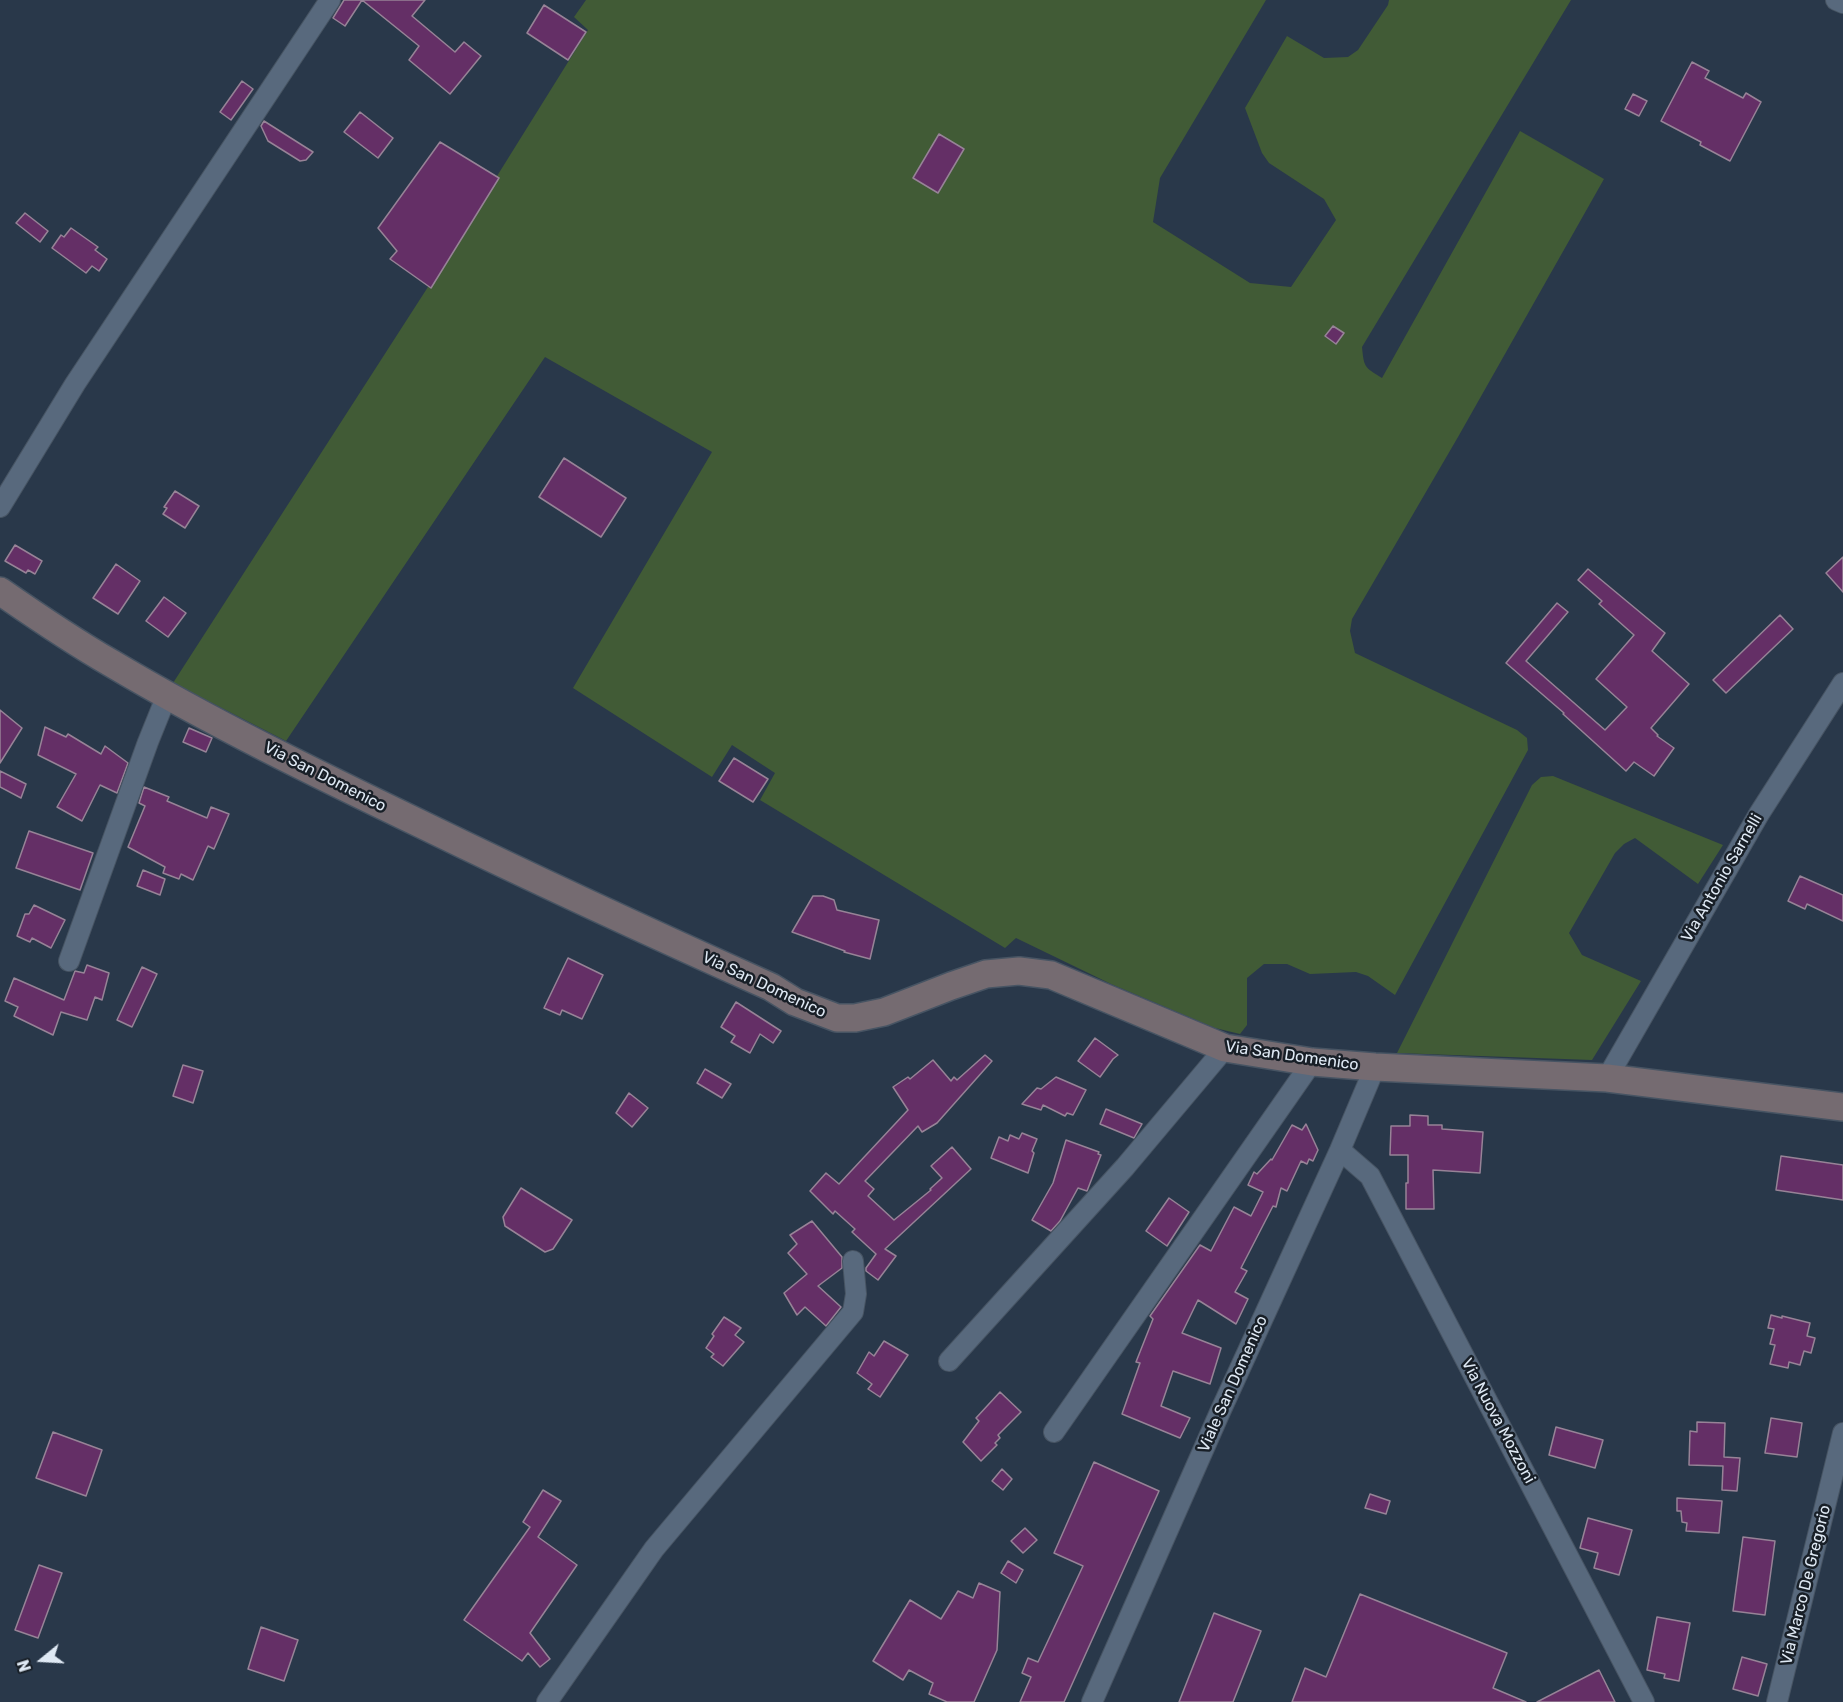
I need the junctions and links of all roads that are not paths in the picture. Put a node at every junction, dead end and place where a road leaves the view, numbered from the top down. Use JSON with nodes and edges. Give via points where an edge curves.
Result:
{"nodes":[{"id":1,"x":330,"y":0,"type":"edge"},
{"id":2,"x":1836,"y":0,"type":"edge"},
{"id":3,"x":1843,"y":3,"type":"edge"},
{"id":4,"x":0,"y":507,"type":"edge"},
{"id":5,"x":0,"y":591,"type":"edge"},
{"id":6,"x":1843,"y":683,"type":"edge"},
{"id":7,"x":167,"y":695,"type":"junction"},
{"id":8,"x":69,"y":961,"type":"dead end"},
{"id":9,"x":1225,"y":1048,"type":"junction"},
{"id":10,"x":1312,"y":1062,"type":"junction"},
{"id":11,"x":1375,"y":1067,"type":"junction"},
{"id":12,"x":1607,"y":1078,"type":"junction"},
{"id":13,"x":1843,"y":1107,"type":"edge"},
{"id":14,"x":1340,"y":1150,"type":"junction"},
{"id":15,"x":853,"y":1262,"type":"dead end"},
{"id":16,"x":949,"y":1361,"type":"dead end"},
{"id":17,"x":1054,"y":1432,"type":"dead end"},
{"id":18,"x":1843,"y":1433,"type":"edge"},
{"id":19,"x":547,"y":1702,"type":"edge"},
{"id":20,"x":1092,"y":1702,"type":"edge"},
{"id":21,"x":1644,"y":1702,"type":"edge"},
{"id":22,"x":1777,"y":1702,"type":"edge"}],
"edges":[{"from":1,"to":4,"type":"street","via":[[75,384]]},
{"from":2,"to":3,"type":"street"},
{"from":5,"to":7,"type":"street","name":"Via San Domenico"},
{"from":6,"to":12,"type":"street","name":"Via Antonio Sarnelli","via":[[1759,814]]},
{"from":7,"to":8,"type":"street"},
{"from":7,"to":9,"type":"street","name":"Via San Domenico","via":[[375,802],[771,987],[795,1002],[837,1018],[884,1012],[986,974],[1019,971],[1051,975]]},
{"from":9,"to":10,"type":"street","name":"Via San Domenico"},
{"from":9,"to":16,"type":"street","via":[[1125,1167]]},
{"from":10,"to":11,"type":"street","name":"Via San Domenico"},
{"from":10,"to":17,"type":"street"},
{"from":11,"to":12,"type":"street","name":"Via San Domenico"},
{"from":11,"to":14,"type":"street","name":"Viale San Domenico"},
{"from":12,"to":13,"type":"street","name":"Via San Domenico"},
{"from":14,"to":20,"type":"street","name":"Viale San Domenico"},
{"from":14,"to":21,"type":"street","name":"Via Nuova Mozzoni","via":[[1370,1176]]},
{"from":15,"to":19,"type":"street","via":[[853,1312],[654,1549]]},
{"from":18,"to":22,"type":"street","name":"Via Marco De Gregorio"}]}
